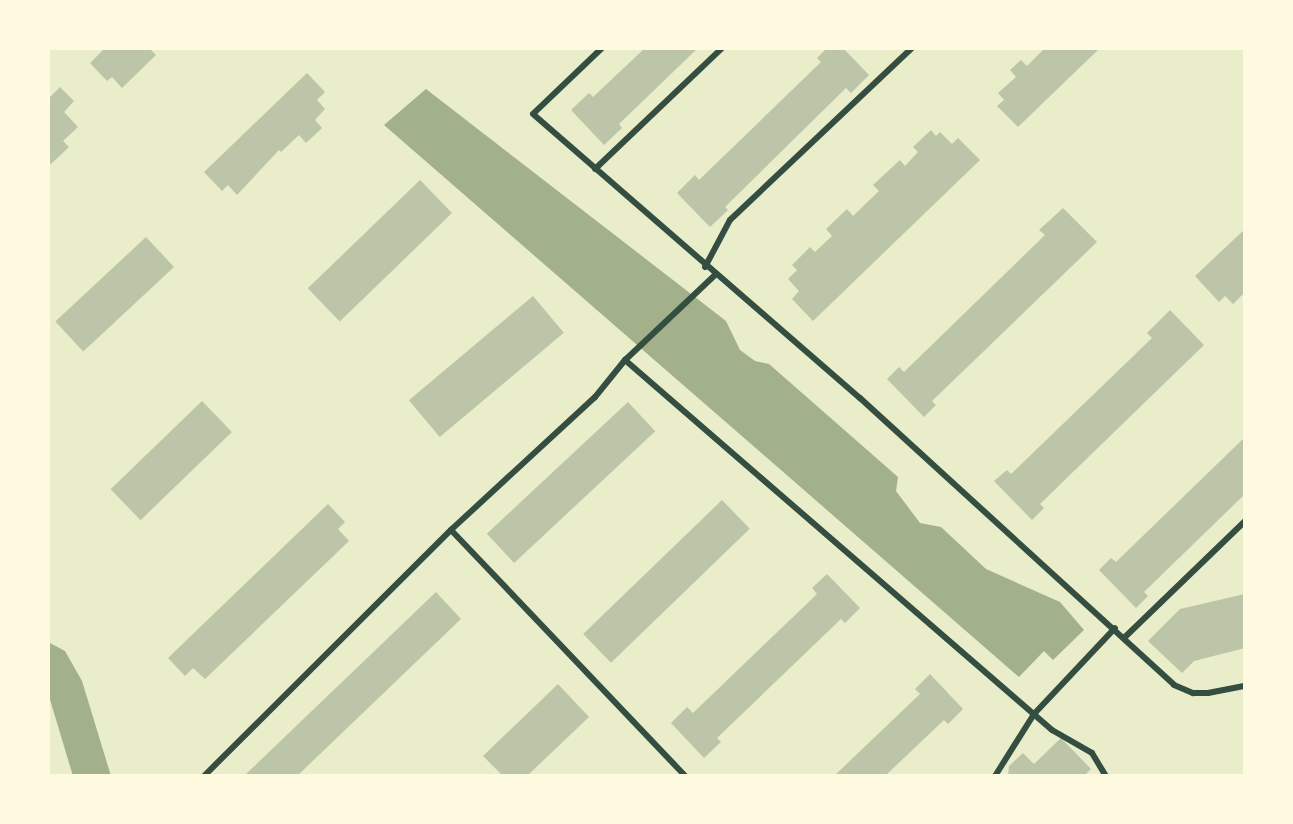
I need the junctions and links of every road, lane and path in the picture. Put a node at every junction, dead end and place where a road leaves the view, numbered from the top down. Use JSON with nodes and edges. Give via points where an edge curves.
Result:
{"nodes":[{"id":1,"x":602,"y":48,"type":"edge"},
{"id":2,"x":722,"y":48,"type":"edge"},
{"id":3,"x":912,"y":48,"type":"edge"},
{"id":4,"x":595,"y":169,"type":"junction"},
{"id":5,"x":705,"y":267,"type":"junction"},
{"id":6,"x":715,"y":275,"type":"junction"},
{"id":7,"x":625,"y":360,"type":"junction"},
{"id":8,"x":1245,"y":521,"type":"edge"},
{"id":9,"x":451,"y":530,"type":"junction"},
{"id":10,"x":1115,"y":628,"type":"junction"},
{"id":11,"x":1125,"y":637,"type":"junction"},
{"id":12,"x":1245,"y":686,"type":"edge"},
{"id":13,"x":1034,"y":714,"type":"junction"},
{"id":14,"x":204,"y":776,"type":"edge"},
{"id":15,"x":685,"y":776,"type":"edge"},
{"id":16,"x":995,"y":776,"type":"edge"},
{"id":17,"x":1106,"y":776,"type":"edge"}],
"edges":[{"from":1,"to":4,"type":"lane","via":[[533,114]]},
{"from":2,"to":4,"type":"lane"},
{"from":3,"to":5,"type":"lane","via":[[730,220]]},
{"from":4,"to":5,"type":"lane"},
{"from":5,"to":6,"type":"lane"},
{"from":6,"to":7,"type":"lane"},
{"from":6,"to":10,"type":"lane"},
{"from":7,"to":9,"type":"lane","via":[[595,397]]},
{"from":7,"to":13,"type":"lane"},
{"from":8,"to":11,"type":"lane"},
{"from":9,"to":14,"type":"lane"},
{"from":9,"to":15,"type":"lane"},
{"from":10,"to":11,"type":"lane"},
{"from":10,"to":13,"type":"lane"},
{"from":11,"to":12,"type":"lane","via":[[1183,689],[1208,693]]},
{"from":13,"to":16,"type":"lane"},
{"from":13,"to":17,"type":"lane","via":[[1092,753]]}]}
